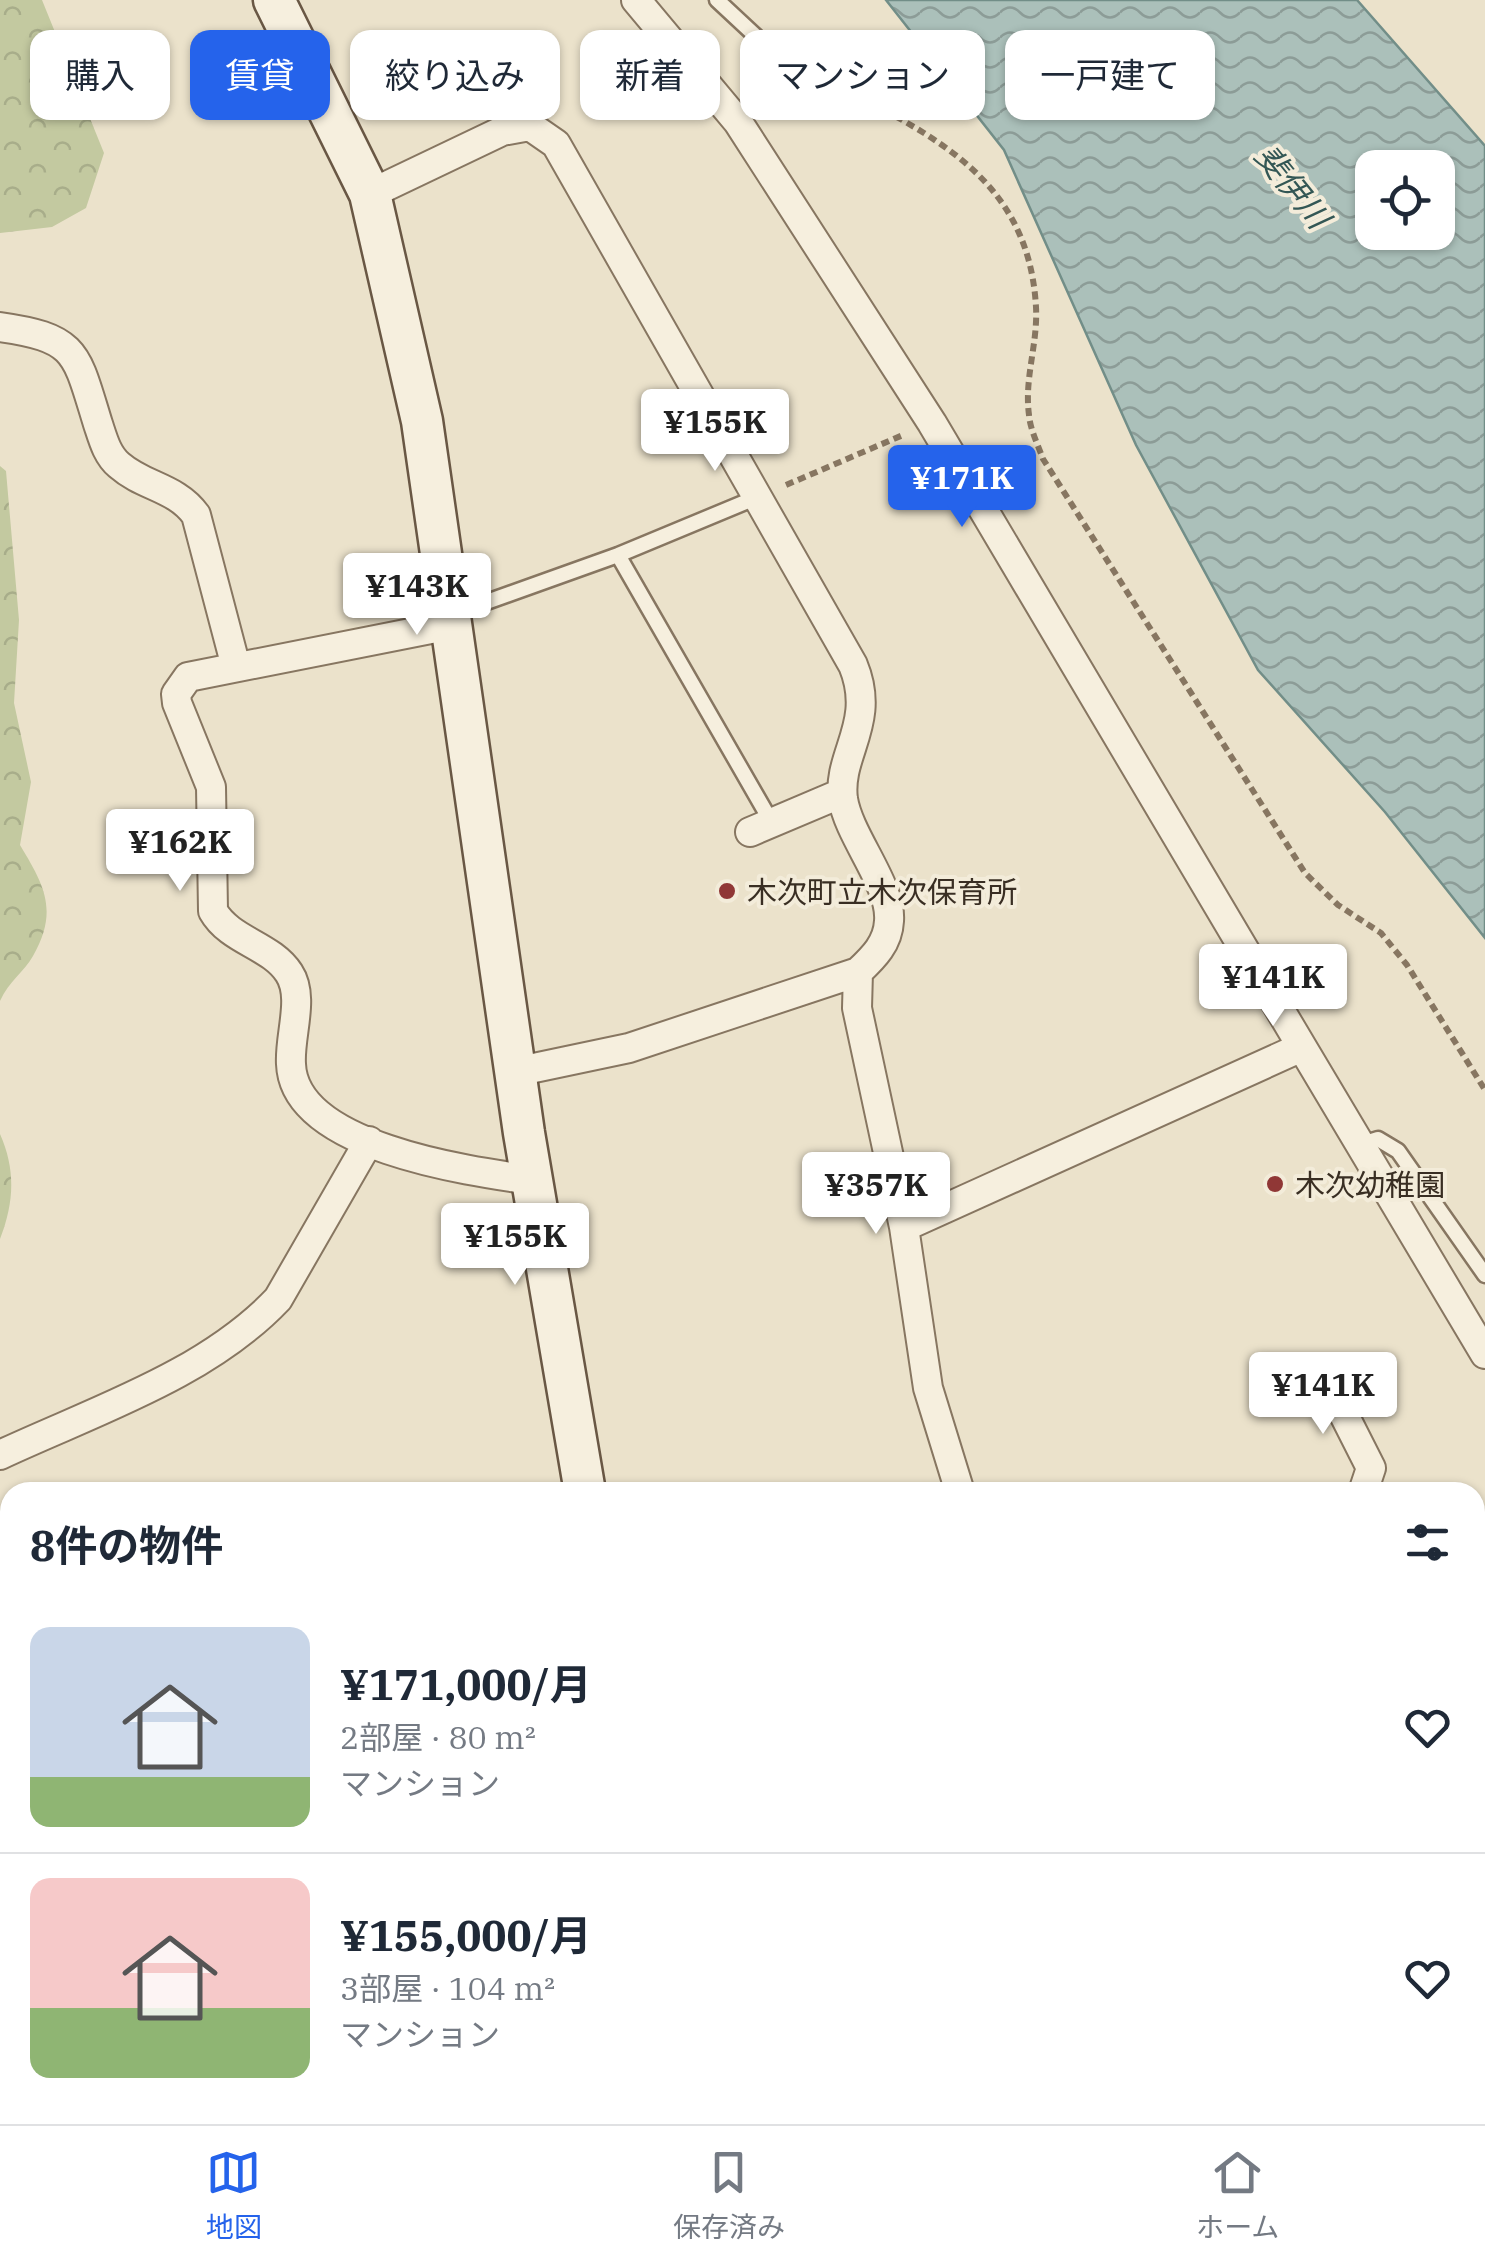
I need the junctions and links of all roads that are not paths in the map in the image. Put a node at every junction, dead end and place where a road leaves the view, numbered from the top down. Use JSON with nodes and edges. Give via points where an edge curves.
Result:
{"nodes":[{"id":1,"x":274,"y":0,"type":"edge"},
{"id":2,"x":636,"y":0,"type":"edge"},
{"id":3,"x":717,"y":0,"type":"edge"},
{"id":4,"x":750,"y":30,"type":"edge"},
{"id":5,"x":370,"y":194,"type":"junction"},
{"id":6,"x":0,"y":327,"type":"edge"},
{"id":7,"x":760,"y":495,"type":"junction"},
{"id":8,"x":618,"y":555,"type":"junction"},
{"id":9,"x":450,"y":620,"type":"junction"},
{"id":10,"x":236,"y":667,"type":"junction"},
{"id":11,"x":842,"y":793,"type":"junction"},
{"id":12,"x":761,"y":827,"type":"joint"},
{"id":13,"x":858,"y":972,"type":"junction"},
{"id":14,"x":1302,"y":1047,"type":"junction"},
{"id":15,"x":515,"y":1072,"type":"junction"},
{"id":16,"x":369,"y":1142,"type":"junction"},
{"id":17,"x":1362,"y":1144,"type":"junction"},
{"id":18,"x":532,"y":1180,"type":"junction"},
{"id":19,"x":904,"y":1227,"type":"junction"},
{"id":20,"x":1485,"y":1275,"type":"edge"},
{"id":21,"x":1485,"y":1354,"type":"edge"},
{"id":22,"x":1329,"y":1385,"type":"dead end"},
{"id":23,"x":0,"y":1455,"type":"edge"},
{"id":24,"x":584,"y":1482,"type":"edge"},
{"id":25,"x":957,"y":1482,"type":"edge"},
{"id":26,"x":1366,"y":1482,"type":"edge"}],
"edges":[{"from":1,"to":5,"type":"street"},
{"from":2,"to":14,"type":"street","via":[[738,122],[932,423]]},
{"from":3,"to":4,"type":"lane"},
{"from":5,"to":7,"type":"street","via":[[502,131],[530,126],[556,144]]},
{"from":5,"to":9,"type":"street","via":[[422,421]]},
{"from":6,"to":10,"type":"street","via":[[44,333],[68,348],[110,454],[120,466],[185,500],[196,515]]},
{"from":7,"to":8,"type":"lane"},
{"from":7,"to":11,"type":"street","via":[[859,679],[860,718]]},
{"from":8,"to":9,"type":"lane"},
{"from":8,"to":12,"type":"lane"},
{"from":9,"to":10,"type":"street"},
{"from":9,"to":15,"type":"street"},
{"from":10,"to":16,"type":"street","via":[[188,677],[176,694],[211,787],[213,911],[220,924],[292,978],[290,1064],[305,1100],[318,1116]]},
{"from":11,"to":12,"type":"street"},
{"from":11,"to":13,"type":"street","via":[[890,918],[883,944]]},
{"from":13,"to":15,"type":"street","via":[[629,1048]]},
{"from":13,"to":19,"type":"street","via":[[857,1008]]},
{"from":14,"to":17,"type":"street"},
{"from":14,"to":19,"type":"street"},
{"from":15,"to":18,"type":"street"},
{"from":16,"to":18,"type":"street","via":[[443,1165]]},
{"from":16,"to":23,"type":"street","via":[[265,1313],[202,1360]]},
{"from":17,"to":20,"type":"lane","via":[[1378,1138],[1398,1151]]},
{"from":17,"to":21,"type":"street"},
{"from":18,"to":24,"type":"street"},
{"from":19,"to":25,"type":"street","via":[[928,1388]]},
{"from":22,"to":26,"type":"street","via":[[1371,1468]]}]}
